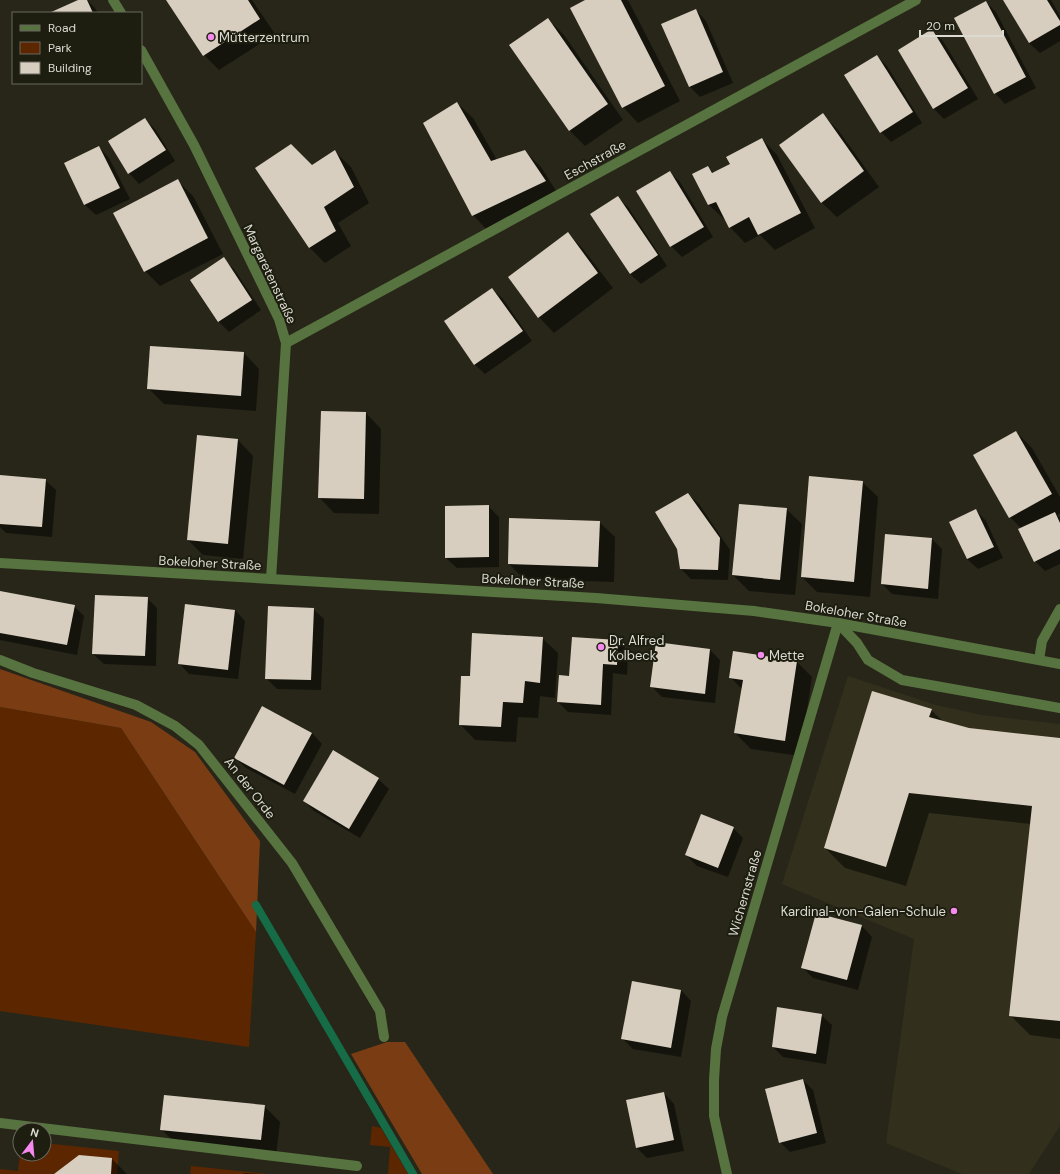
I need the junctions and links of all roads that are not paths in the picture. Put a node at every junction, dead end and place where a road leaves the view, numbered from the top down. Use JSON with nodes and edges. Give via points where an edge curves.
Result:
{"nodes":[{"id":1,"x":113,"y":0,"type":"edge"},
{"id":2,"x":916,"y":0,"type":"edge"},
{"id":3,"x":120,"y":12,"type":"edge"},
{"id":4,"x":142,"y":52,"type":"edge"},
{"id":5,"x":286,"y":343,"type":"junction"},
{"id":6,"x":0,"y":563,"type":"edge"},
{"id":7,"x":271,"y":579,"type":"junction"},
{"id":8,"x":1060,"y":609,"type":"edge"},
{"id":9,"x":838,"y":623,"type":"junction"},
{"id":10,"x":0,"y":660,"type":"edge"},
{"id":11,"x":1039,"y":660,"type":"junction"},
{"id":12,"x":1060,"y":664,"type":"edge"},
{"id":13,"x":1060,"y":708,"type":"edge"},
{"id":14,"x":384,"y":1037,"type":"dead end"},
{"id":15,"x":0,"y":1123,"type":"edge"},
{"id":16,"x":357,"y":1166,"type":"dead end"},
{"id":17,"x":727,"y":1174,"type":"edge"}],
"edges":[{"from":1,"to":3,"type":"street"},
{"from":2,"to":5,"type":"street","name":"Eschstraße"},
{"from":4,"to":5,"type":"street","name":"Margaretenstraße","via":[[194,144],[279,319]]},
{"from":5,"to":7,"type":"street","name":"Margaretenstraße"},
{"from":6,"to":7,"type":"street","name":"Bokeloher Straße"},
{"from":7,"to":9,"type":"street","name":"Bokeloher Straße","via":[[604,598],[754,611]]},
{"from":8,"to":11,"type":"street","via":[[1042,641]]},
{"from":9,"to":11,"type":"street","name":"Bokeloher Straße"},
{"from":9,"to":13,"type":"street","via":[[857,643],[868,660],[902,680]]},
{"from":9,"to":17,"type":"street","name":"Wichernstraße","via":[[722,1017],[716,1048],[714,1116]]},
{"from":10,"to":14,"type":"street","name":"An der Orde","via":[[136,705],[175,726],[199,745],[292,862],[380,1011]]},
{"from":11,"to":12,"type":"street","name":"Bokeloher Straße"},
{"from":15,"to":16,"type":"street"}]}
